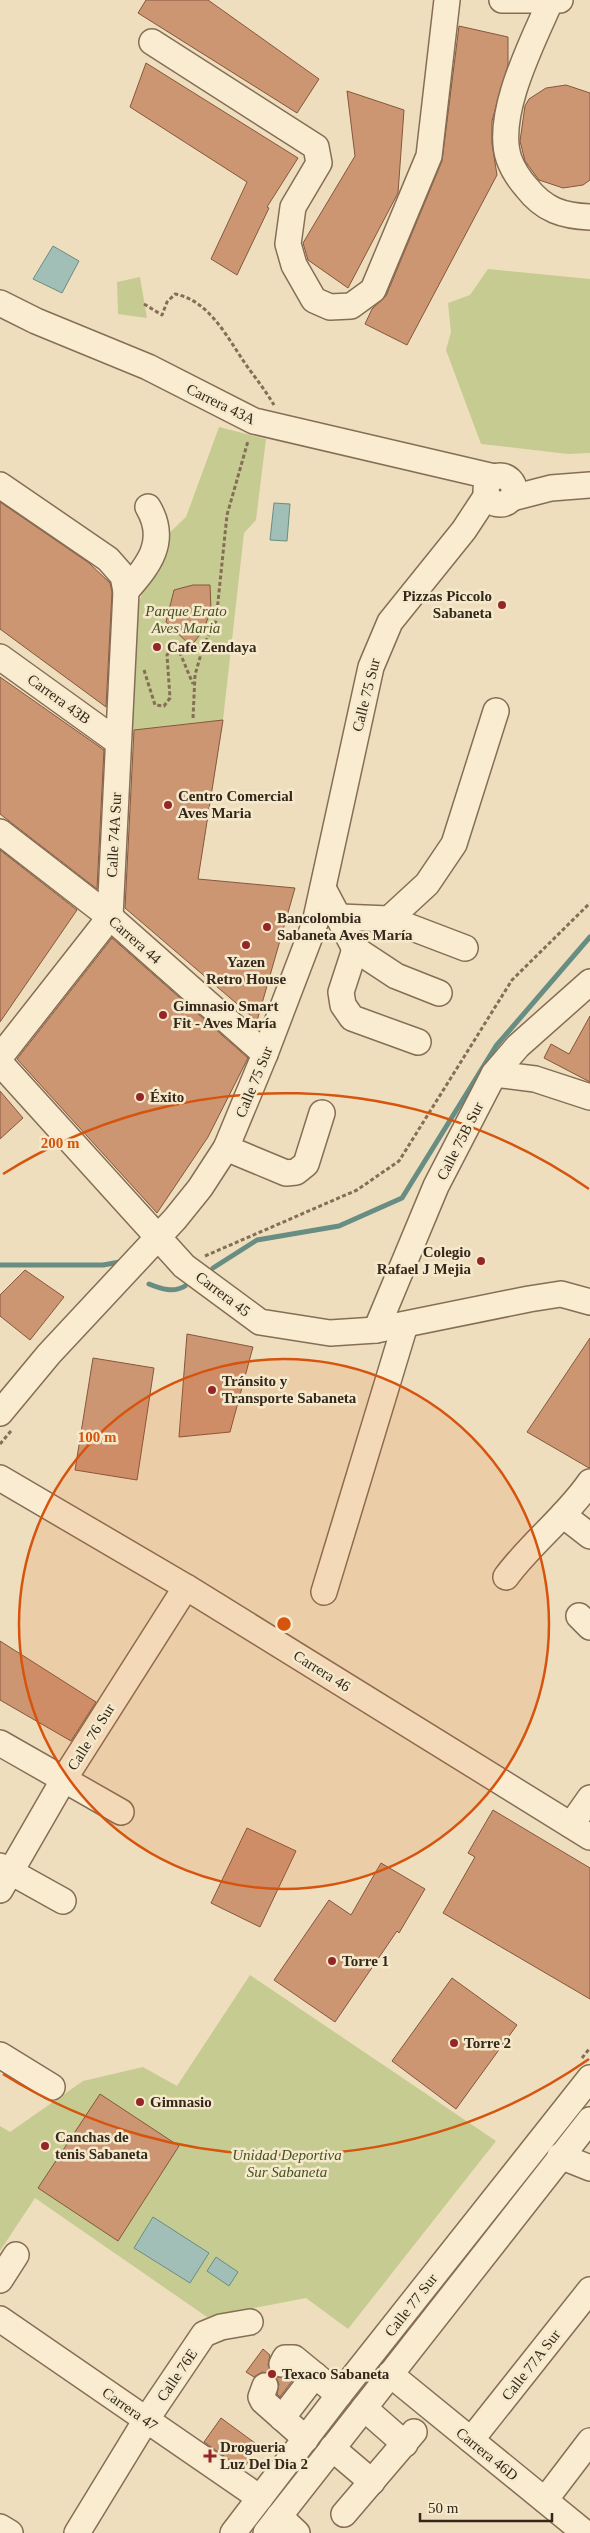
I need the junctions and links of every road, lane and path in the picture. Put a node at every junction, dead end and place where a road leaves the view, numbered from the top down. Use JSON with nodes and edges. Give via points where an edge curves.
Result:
{"nodes":[{"id":1,"x":447,"y":0,"type":"edge"},
{"id":2,"x":502,"y":0,"type":"edge"},
{"id":3,"x":555,"y":1,"type":"edge"},
{"id":4,"x":152,"y":42,"type":"dead end"},
{"id":5,"x":590,"y":217,"type":"edge"},
{"id":6,"x":0,"y":303,"type":"edge"},
{"id":7,"x":144,"y":304,"type":"dead end"},
{"id":8,"x":254,"y":421,"type":"junction"},
{"id":9,"x":287,"y":430,"type":"junction"},
{"id":10,"x":458,"y":471,"type":"junction"},
{"id":11,"x":0,"y":485,"type":"edge"},
{"id":12,"x":590,"y":485,"type":"edge"},
{"id":13,"x":498,"y":490,"type":"junction"},
{"id":14,"x":148,"y":507,"type":"dead end"},
{"id":15,"x":467,"y":525,"type":"junction"},
{"id":16,"x":125,"y":584,"type":"junction"},
{"id":17,"x":123,"y":653,"type":"junction"},
{"id":18,"x":0,"y":657,"type":"edge"},
{"id":19,"x":194,"y":686,"type":"junction"},
{"id":20,"x":496,"y":711,"type":"dead end"},
{"id":21,"x":194,"y":718,"type":"dead end"},
{"id":22,"x":118,"y":742,"type":"junction"},
{"id":23,"x":0,"y":832,"type":"edge"},
{"id":24,"x":323,"y":888,"type":"junction"},
{"id":25,"x":590,"y":903,"type":"edge"},
{"id":26,"x":340,"y":917,"type":"junction"},
{"id":27,"x":110,"y":918,"type":"junction"},
{"id":28,"x":390,"y":919,"type":"junction"},
{"id":29,"x":465,"y":948,"type":"dead end"},
{"id":30,"x":355,"y":949,"type":"junction"},
{"id":31,"x":590,"y":982,"type":"edge"},
{"id":32,"x":439,"y":993,"type":"dead end"},
{"id":33,"x":418,"y":1042,"type":"dead end"},
{"id":34,"x":266,"y":1054,"type":"junction"},
{"id":35,"x":0,"y":1057,"type":"edge"},
{"id":36,"x":0,"y":1063,"type":"edge"},
{"id":37,"x":494,"y":1074,"type":"junction"},
{"id":38,"x":590,"y":1097,"type":"edge"},
{"id":39,"x":322,"y":1113,"type":"dead end"},
{"id":40,"x":226,"y":1148,"type":"junction"},
{"id":41,"x":159,"y":1236,"type":"junction"},
{"id":42,"x":184,"y":1266,"type":"junction"},
{"id":43,"x":589,"y":1295,"type":"edge"},
{"id":44,"x":405,"y":1325,"type":"junction"},
{"id":45,"x":376,"y":1330,"type":"junction"},
{"id":46,"x":6,"y":1422,"type":"edge"},
{"id":47,"x":0,"y":1444,"type":"edge"},
{"id":48,"x":0,"y":1478,"type":"edge"},
{"id":49,"x":590,"y":1482,"type":"edge"},
{"id":50,"x":562,"y":1515,"type":"junction"},
{"id":51,"x":590,"y":1536,"type":"edge"},
{"id":52,"x":506,"y":1577,"type":"dead end"},
{"id":53,"x":186,"y":1587,"type":"junction"},
{"id":54,"x":324,"y":1592,"type":"dead end"},
{"id":55,"x":0,"y":1743,"type":"edge"},
{"id":56,"x":64,"y":1779,"type":"junction"},
{"id":57,"x":590,"y":1798,"type":"edge"},
{"id":58,"x":122,"y":1812,"type":"dead end"},
{"id":59,"x":580,"y":1831,"type":"edge"},
{"id":60,"x":4,"y":1876,"type":"edge"},
{"id":61,"x":63,"y":1901,"type":"dead end"},
{"id":62,"x":0,"y":2055,"type":"edge"},
{"id":63,"x":590,"y":2078,"type":"edge"},
{"id":64,"x":52,"y":2087,"type":"dead end"},
{"id":65,"x":590,"y":2120,"type":"edge"},
{"id":66,"x":560,"y":2156,"type":"junction"},
{"id":67,"x":590,"y":2168,"type":"edge"},
{"id":68,"x":16,"y":2255,"type":"dead end"},
{"id":69,"x":0,"y":2280,"type":"edge"},
{"id":70,"x":590,"y":2290,"type":"edge"},
{"id":71,"x":0,"y":2319,"type":"edge"},
{"id":72,"x":250,"y":2322,"type":"dead end"},
{"id":73,"x":282,"y":2364,"type":"dead end"},
{"id":74,"x":390,"y":2374,"type":"junction"},
{"id":75,"x":315,"y":2375,"type":"junction"},
{"id":76,"x":265,"y":2386,"type":"dead end"},
{"id":77,"x":339,"y":2395,"type":"junction"},
{"id":78,"x":364,"y":2408,"type":"junction"},
{"id":79,"x":282,"y":2418,"type":"junction"},
{"id":80,"x":146,"y":2420,"type":"junction"},
{"id":81,"x":306,"y":2439,"type":"junction"},
{"id":82,"x":471,"y":2440,"type":"junction"},
{"id":83,"x":590,"y":2441,"type":"edge"},
{"id":84,"x":332,"y":2448,"type":"junction"},
{"id":85,"x":372,"y":2482,"type":"junction"},
{"id":86,"x":260,"y":2498,"type":"junction"},
{"id":87,"x":545,"y":2500,"type":"junction"},
{"id":88,"x":344,"y":2514,"type":"dead end"},
{"id":89,"x":0,"y":2527,"type":"edge"},
{"id":90,"x":281,"y":2527,"type":"edge"},
{"id":91,"x":577,"y":2530,"type":"edge"},
{"id":92,"x":10,"y":2533,"type":"edge"},
{"id":93,"x":77,"y":2533,"type":"edge"},
{"id":94,"x":233,"y":2533,"type":"edge"}],
"edges":[{"from":1,"to":4,"type":"street","via":[[429,156],[373,290],[352,306],[330,307],[314,300],[294,265],[288,244],[293,207],[319,164],[316,146]]},
{"from":2,"to":3,"type":"street"},
{"from":3,"to":5,"type":"street","via":[[512,95],[507,128],[508,157],[517,176],[542,206],[560,214]]},
{"from":6,"to":8,"type":"street","name":"Carrera 43A","via":[[148,367]]},
{"from":7,"to":9,"type":"path","via":[[162,315],[167,302],[175,294],[188,296],[207,312],[267,392]]},
{"from":8,"to":9,"type":"street","name":"Carrera 43A"},
{"from":8,"to":19,"type":"path","via":[[227,515],[216,621],[203,647]]},
{"from":9,"to":10,"type":"street","name":"Carrera 43A"},
{"from":10,"to":13,"type":"street","name":"Carrera 43A"},
{"from":10,"to":15,"type":"street","via":[[468,491]]},
{"from":11,"to":16,"type":"street","via":[[108,559]]},
{"from":12,"to":13,"type":"street"},
{"from":13,"to":15,"type":"street","name":"Calle 75 Sur"},
{"from":14,"to":16,"type":"street","via":[[156,521],[157,538],[141,574]]},
{"from":15,"to":24,"type":"street","name":"Calle 75 Sur","via":[[390,622],[371,666]]},
{"from":16,"to":17,"type":"street","name":"Calle 74A Sur"},
{"from":17,"to":19,"type":"path","via":[[139,663],[146,674],[155,705],[164,706],[170,698],[166,655],[173,647],[180,653]]},
{"from":17,"to":22,"type":"street","name":"Calle 74A Sur"},
{"from":18,"to":22,"type":"street","name":"Carrera 43B"},
{"from":19,"to":21,"type":"path"},
{"from":20,"to":28,"type":"street","via":[[454,844],[427,884]]},
{"from":22,"to":27,"type":"street","name":"Calle 74A Sur"},
{"from":23,"to":27,"type":"street","name":"Carrera 44"},
{"from":24,"to":26,"type":"street"},
{"from":24,"to":34,"type":"street","name":"Calle 75 Sur","via":[[315,923]]},
{"from":25,"to":42,"type":"path","via":[[512,980],[399,1161],[357,1190]]},
{"from":26,"to":28,"type":"street"},
{"from":26,"to":30,"type":"street"},
{"from":27,"to":34,"type":"street","name":"Carrera 44"},
{"from":27,"to":35,"type":"street"},
{"from":28,"to":29,"type":"street"},
{"from":30,"to":32,"type":"street","via":[[396,976]]},
{"from":30,"to":33,"type":"street","via":[[341,992],[343,1005],[352,1018]]},
{"from":31,"to":37,"type":"street","name":"Calle 75B Sur","via":[[518,1046]]},
{"from":34,"to":40,"type":"street","name":"Calle 75 Sur"},
{"from":36,"to":41,"type":"street","name":"Carrera 45"},
{"from":37,"to":38,"type":"street","via":[[535,1079]]},
{"from":37,"to":45,"type":"street","name":"Calle 75B Sur","via":[[436,1186]]},
{"from":39,"to":40,"type":"street","via":[[306,1164],[296,1172],[286,1173]]},
{"from":40,"to":41,"type":"street","name":"Calle 75 Sur","via":[[200,1188]]},
{"from":41,"to":42,"type":"street","name":"Carrera 45"},
{"from":41,"to":46,"type":"street","name":"Calle 75 Sur","via":[[50,1354]]},
{"from":42,"to":45,"type":"street","name":"Carrera 45","via":[[260,1322],[330,1333]]},
{"from":43,"to":44,"type":"street","name":"Carrera 45","via":[[561,1294],[529,1299]]},
{"from":44,"to":45,"type":"street","name":"Carrera 45"},
{"from":44,"to":54,"type":"street"},
{"from":46,"to":47,"type":"path"},
{"from":48,"to":53,"type":"street","name":"Carrera 46"},
{"from":49,"to":50,"type":"street"},
{"from":50,"to":51,"type":"street"},
{"from":50,"to":52,"type":"street","via":[[522,1555]]},
{"from":53,"to":56,"type":"street","name":"Calle 76 Sur"},
{"from":53,"to":59,"type":"street","name":"Carrera 46"},
{"from":55,"to":56,"type":"street"},
{"from":56,"to":58,"type":"street"},
{"from":56,"to":60,"type":"street","name":"Calle 76 Sur"},
{"from":57,"to":59,"type":"street"},
{"from":60,"to":61,"type":"street"},
{"from":62,"to":64,"type":"street"},
{"from":63,"to":77,"type":"street","name":"Calle 77 Sur"},
{"from":65,"to":66,"type":"street","name":"Calle 77 Sur"},
{"from":66,"to":67,"type":"street"},
{"from":66,"to":74,"type":"street","name":"Calle 77 Sur"},
{"from":68,"to":69,"type":"street"},
{"from":70,"to":82,"type":"street","name":"Calle 77A Sur"},
{"from":71,"to":80,"type":"street","name":"Carrera 47"},
{"from":72,"to":80,"type":"street","name":"Calle 76E","via":[[204,2334]]},
{"from":73,"to":75,"type":"street","via":[[285,2358],[294,2358]]},
{"from":74,"to":78,"type":"street","name":"Calle 77 Sur"},
{"from":74,"to":82,"type":"street","name":"Carrera 46D"},
{"from":75,"to":77,"type":"street"},
{"from":75,"to":79,"type":"street"},
{"from":76,"to":79,"type":"street","via":[[260,2397]]},
{"from":77,"to":81,"type":"street","name":"Calle 77 Sur"},
{"from":78,"to":84,"type":"street","name":"Calle 77 Sur"},
{"from":78,"to":85,"type":"street","via":[[410,2438]]},
{"from":79,"to":81,"type":"street"},
{"from":80,"to":86,"type":"street","name":"Carrera 47"},
{"from":80,"to":93,"type":"street","name":"Calle 76E"},
{"from":81,"to":86,"type":"street","name":"Calle 77 Sur"},
{"from":82,"to":87,"type":"street","name":"Carrera 46D"},
{"from":83,"to":87,"type":"street"},
{"from":84,"to":85,"type":"street"},
{"from":84,"to":90,"type":"street","name":"Calle 77 Sur"},
{"from":85,"to":88,"type":"street"},
{"from":86,"to":94,"type":"street","name":"Calle 77 Sur"},
{"from":87,"to":91,"type":"street","name":"Carrera 46D"},
{"from":89,"to":92,"type":"street"}]}
